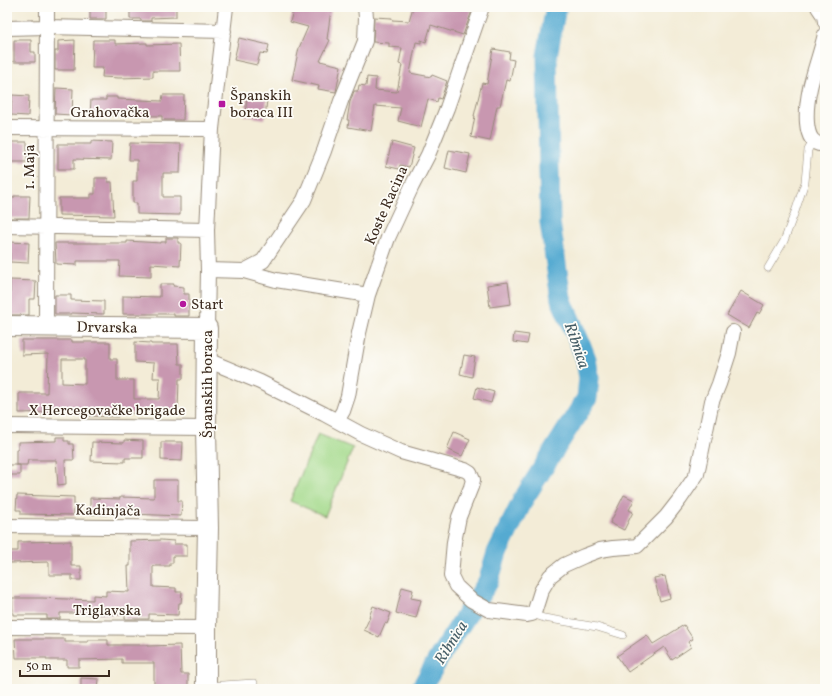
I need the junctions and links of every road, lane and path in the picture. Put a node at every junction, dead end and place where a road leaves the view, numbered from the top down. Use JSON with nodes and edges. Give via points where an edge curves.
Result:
{"nodes":[{"id":1,"x":47,"y":7,"type":"edge"},
{"id":2,"x":226,"y":7,"type":"edge"},
{"id":3,"x":365,"y":7,"type":"edge"},
{"id":4,"x":482,"y":7,"type":"edge"},
{"id":5,"x":818,"y":7,"type":"edge"},
{"id":6,"x":825,"y":22,"type":"edge"},
{"id":7,"x":47,"y":27,"type":"junction"},
{"id":8,"x":7,"y":28,"type":"edge"},
{"id":9,"x":224,"y":31,"type":"junction"},
{"id":10,"x":825,"y":34,"type":"edge"},
{"id":11,"x":7,"y":128,"type":"edge"},
{"id":12,"x":46,"y":128,"type":"junction"},
{"id":13,"x":212,"y":129,"type":"junction"},
{"id":14,"x":819,"y":143,"type":"edge"},
{"id":15,"x":7,"y":226,"type":"edge"},
{"id":16,"x":46,"y":226,"type":"junction"},
{"id":17,"x":207,"y":230,"type":"junction"},
{"id":18,"x":768,"y":268,"type":"dead end"},
{"id":19,"x":208,"y":270,"type":"junction"},
{"id":20,"x":244,"y":271,"type":"junction"},
{"id":21,"x":368,"y":295,"type":"junction"},
{"id":22,"x":7,"y":326,"type":"edge"},
{"id":23,"x":46,"y":326,"type":"junction"},
{"id":24,"x":207,"y":328,"type":"junction"},
{"id":25,"x":734,"y":332,"type":"dead end"},
{"id":26,"x":207,"y":360,"type":"junction"},
{"id":27,"x":337,"y":422,"type":"junction"},
{"id":28,"x":7,"y":426,"type":"edge"},
{"id":29,"x":206,"y":428,"type":"junction"},
{"id":30,"x":7,"y":526,"type":"edge"},
{"id":31,"x":208,"y":528,"type":"junction"},
{"id":32,"x":532,"y":614,"type":"junction"},
{"id":33,"x":7,"y":627,"type":"edge"},
{"id":34,"x":206,"y":628,"type":"junction"},
{"id":35,"x":623,"y":635,"type":"dead end"},
{"id":36,"x":254,"y":684,"type":"dead end"},
{"id":37,"x":206,"y":687,"type":"edge"}],
"edges":[{"from":1,"to":7,"type":"street","name":"1. Maja"},
{"from":2,"to":9,"type":"street","name":"Španskih boraca"},
{"from":3,"to":20,"type":"street","via":[[365,41],[304,200],[263,261]]},
{"from":4,"to":21,"type":"street","name":"Koste Racina","via":[[447,108],[428,155],[388,238]]},
{"from":5,"to":6,"type":"street"},
{"from":7,"to":8,"type":"street"},
{"from":7,"to":9,"type":"street"},
{"from":7,"to":12,"type":"street","name":"1. Maja"},
{"from":9,"to":13,"type":"street","name":"Španskih boraca"},
{"from":10,"to":14,"type":"street","via":[[807,106],[808,133],[810,139]]},
{"from":11,"to":12,"type":"street","name":"Grahovačka"},
{"from":12,"to":13,"type":"street","name":"Grahovačka"},
{"from":12,"to":16,"type":"street","name":"1. Maja"},
{"from":13,"to":17,"type":"street","name":"Španskih boraca"},
{"from":14,"to":18,"type":"lane","via":[[808,150],[805,182],[796,209],[784,242]]},
{"from":15,"to":16,"type":"street"},
{"from":16,"to":17,"type":"street"},
{"from":16,"to":23,"type":"street","name":"1. Maja"},
{"from":17,"to":19,"type":"street","name":"Španskih boraca"},
{"from":19,"to":20,"type":"street"},
{"from":19,"to":24,"type":"street","name":"Španskih boraca"},
{"from":20,"to":21,"type":"street","via":[[276,280]]},
{"from":21,"to":27,"type":"street","name":"Koste Racina","via":[[348,396]]},
{"from":22,"to":23,"type":"main road","name":"Drvarska"},
{"from":23,"to":24,"type":"main road","name":"Drvarska"},
{"from":24,"to":26,"type":"main road","name":"Španskih boraca"},
{"from":25,"to":32,"type":"street","via":[[712,401],[698,474],[680,500],[666,518],[637,546],[600,550],[564,565],[550,576]]},
{"from":26,"to":27,"type":"street","via":[[260,382]]},
{"from":26,"to":29,"type":"main road","name":"Španskih boraca"},
{"from":27,"to":32,"type":"street","via":[[401,452],[470,473],[472,487],[459,518],[451,576],[456,586],[471,600],[490,610]]},
{"from":28,"to":29,"type":"street","name":"X Hercegovačke brigade"},
{"from":29,"to":31,"type":"main road","name":"Španskih boraca"},
{"from":30,"to":31,"type":"street","name":"Kadinjača"},
{"from":31,"to":34,"type":"main road","name":"Španskih boraca"},
{"from":32,"to":35,"type":"lane"},
{"from":33,"to":34,"type":"street","name":"Triglavska"},
{"from":34,"to":37,"type":"main road","name":"Španskih boraca"},
{"from":36,"to":37,"type":"lane"}]}
